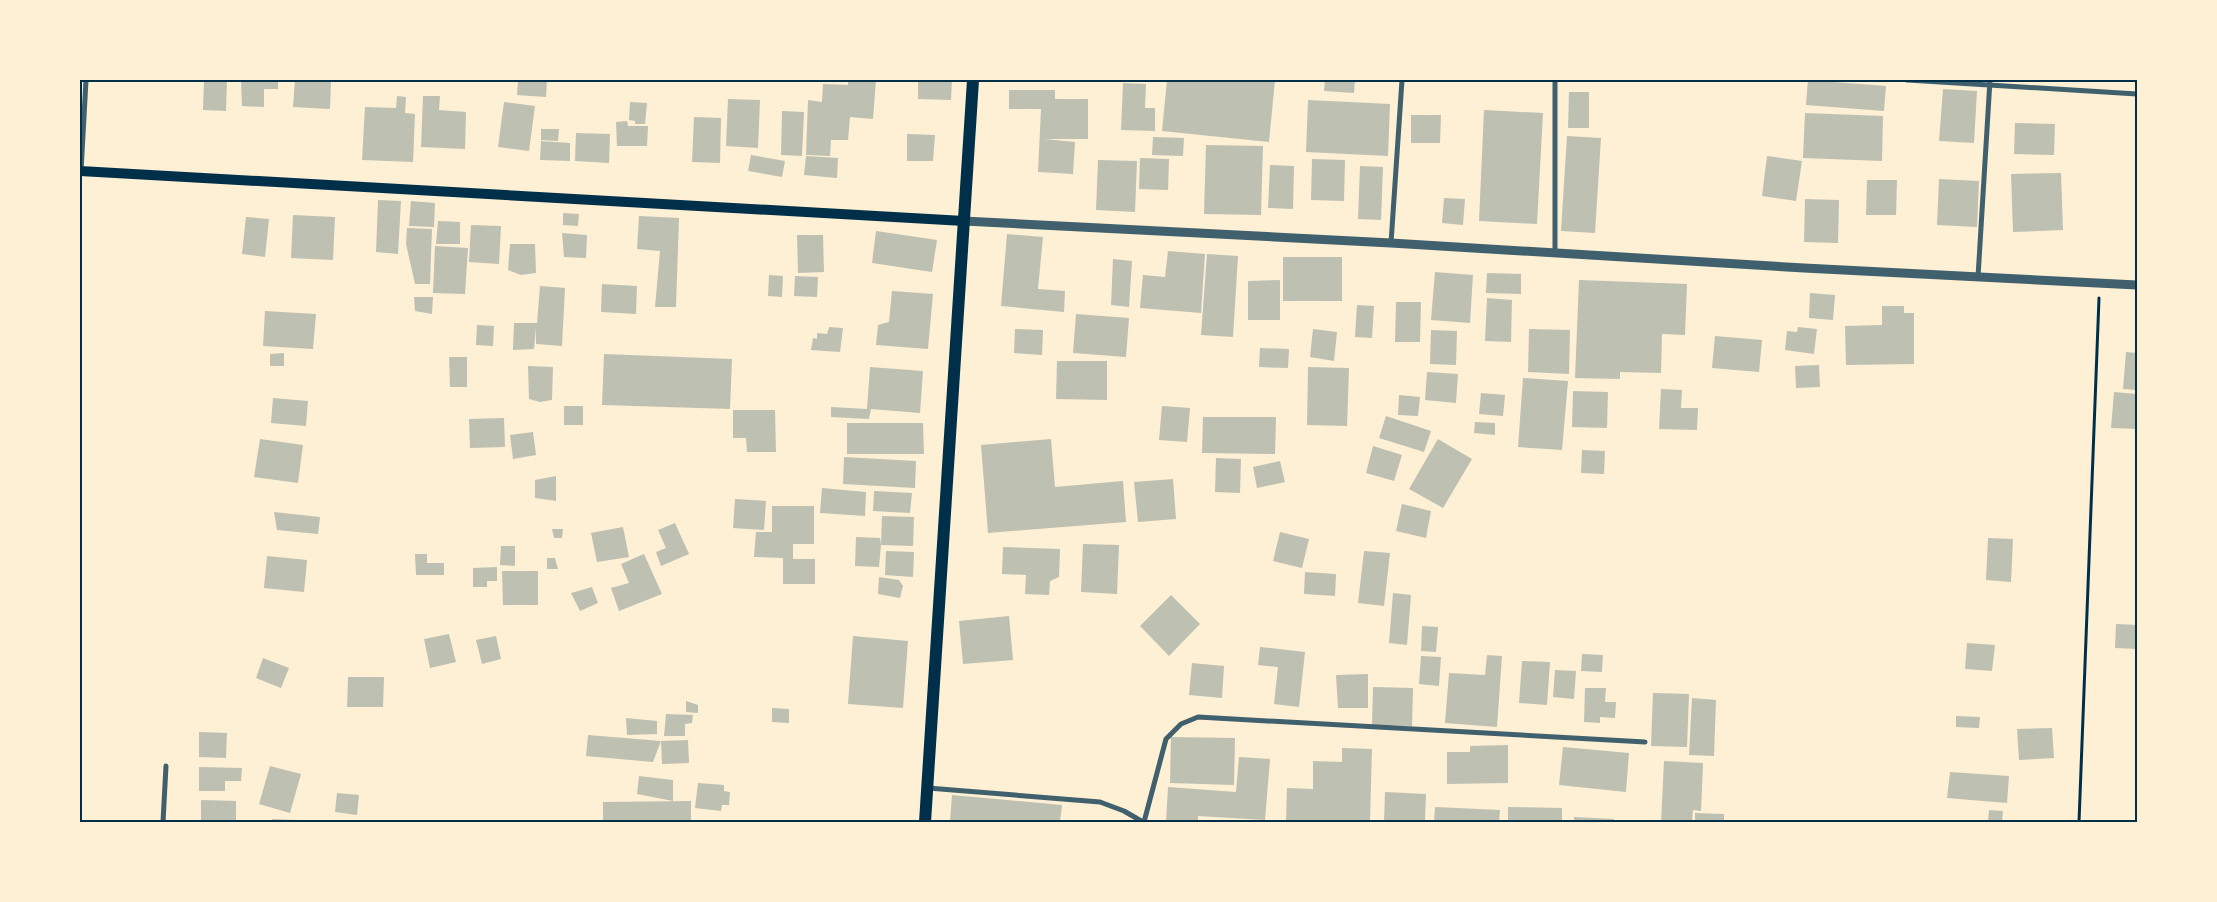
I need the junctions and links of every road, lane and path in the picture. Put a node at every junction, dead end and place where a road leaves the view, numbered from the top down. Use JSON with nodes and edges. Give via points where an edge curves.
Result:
{"nodes":[{"id":1,"x":86,"y":80,"type":"edge"},
{"id":2,"x":973,"y":80,"type":"edge"},
{"id":3,"x":1402,"y":80,"type":"edge"},
{"id":4,"x":1554,"y":80,"type":"edge"},
{"id":5,"x":1907,"y":80,"type":"edge"},
{"id":6,"x":1990,"y":80,"type":"edge"},
{"id":7,"x":1990,"y":86,"type":"junction"},
{"id":8,"x":2137,"y":94,"type":"edge"},
{"id":9,"x":81,"y":171,"type":"edge"},
{"id":10,"x":964,"y":221,"type":"junction"},
{"id":11,"x":1391,"y":242,"type":"junction"},
{"id":12,"x":1554,"y":253,"type":"junction"},
{"id":13,"x":1978,"y":277,"type":"junction"},
{"id":14,"x":2100,"y":283,"type":"junction"},
{"id":15,"x":2137,"y":286,"type":"edge"},
{"id":16,"x":1645,"y":742,"type":"dead end"},
{"id":17,"x":166,"y":766,"type":"dead end"},
{"id":18,"x":927,"y":788,"type":"junction"},
{"id":19,"x":163,"y":822,"type":"edge"},
{"id":20,"x":925,"y":822,"type":"edge"},
{"id":21,"x":1143,"y":822,"type":"edge"},
{"id":22,"x":2079,"y":822,"type":"edge"}],
"edges":[{"from":1,"to":9,"type":"street"},
{"from":2,"to":10,"type":"main road"},
{"from":3,"to":11,"type":"street"},
{"from":4,"to":12,"type":"street"},
{"from":5,"to":7,"type":"street"},
{"from":6,"to":7,"type":"street"},
{"from":7,"to":8,"type":"street"},
{"from":7,"to":13,"type":"street"},
{"from":9,"to":10,"type":"main road"},
{"from":10,"to":11,"type":"street"},
{"from":10,"to":18,"type":"main road"},
{"from":11,"to":12,"type":"street"},
{"from":12,"to":13,"type":"street"},
{"from":13,"to":14,"type":"street"},
{"from":14,"to":15,"type":"street"},
{"from":14,"to":22,"type":"path"},
{"from":16,"to":21,"type":"street","via":[[1198,717],[1181,724],[1166,738]]},
{"from":17,"to":19,"type":"street"},
{"from":18,"to":20,"type":"main road"},
{"from":18,"to":21,"type":"street","via":[[1100,802]]}]}
